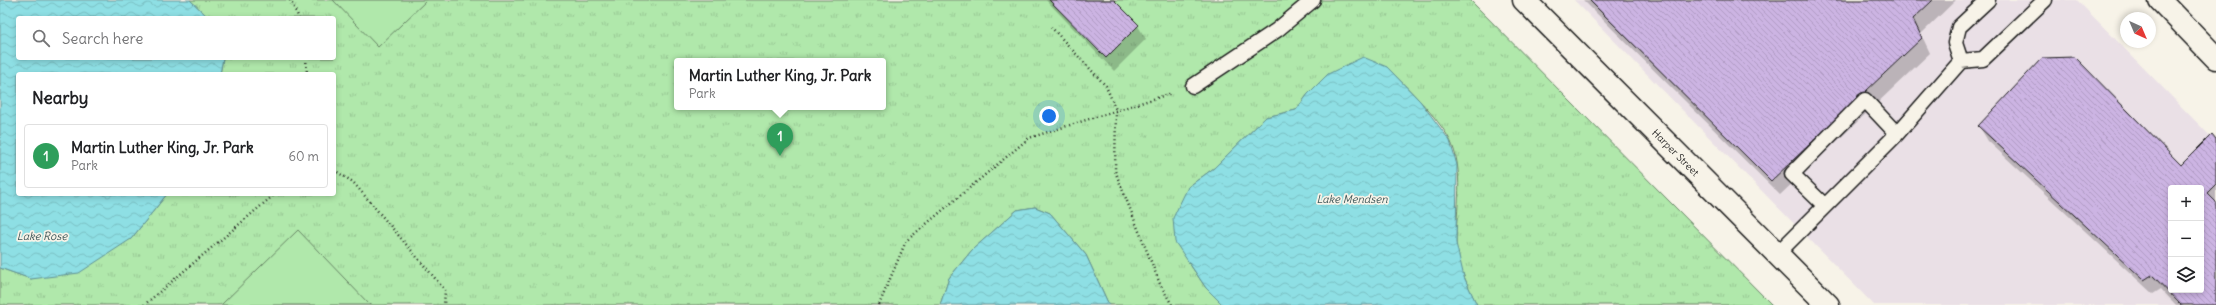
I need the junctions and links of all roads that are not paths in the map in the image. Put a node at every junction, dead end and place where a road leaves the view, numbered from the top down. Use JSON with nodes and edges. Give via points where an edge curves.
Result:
{"nodes":[{"id":1,"x":1313,"y":0,"type":"edge"},
{"id":2,"x":1524,"y":0,"type":"edge"},
{"id":3,"x":1988,"y":0,"type":"edge"},
{"id":4,"x":2045,"y":0,"type":"edge"},
{"id":5,"x":2160,"y":0,"type":"edge"},
{"id":6,"x":2216,"y":58,"type":"edge"},
{"id":7,"x":1961,"y":61,"type":"junction"},
{"id":8,"x":1193,"y":86,"type":"road end"},
{"id":9,"x":1897,"y":134,"type":"junction"},
{"id":10,"x":1825,"y":206,"type":"junction"},
{"id":11,"x":1778,"y":254,"type":"junction"},
{"id":12,"x":1818,"y":302,"type":"edge"}],
"edges":[{"from":1,"to":8,"type":"lane","via":[[1277,30]]},
{"from":2,"to":11,"type":"street","name":"Harper Street"},
{"from":3,"to":7,"type":"lane","via":[[1959,27],[1955,44]]},
{"from":4,"to":7,"type":"lane","via":[[1983,59]]},
{"from":5,"to":6,"type":"street"},
{"from":7,"to":9,"type":"lane"},
{"from":9,"to":10,"type":"lane"},
{"from":9,"to":10,"type":"lane","via":[[1865,100],[1815,149],[1792,174]]},
{"from":10,"to":11,"type":"lane"},
{"from":11,"to":12,"type":"street","name":"Harper Street"}]}
